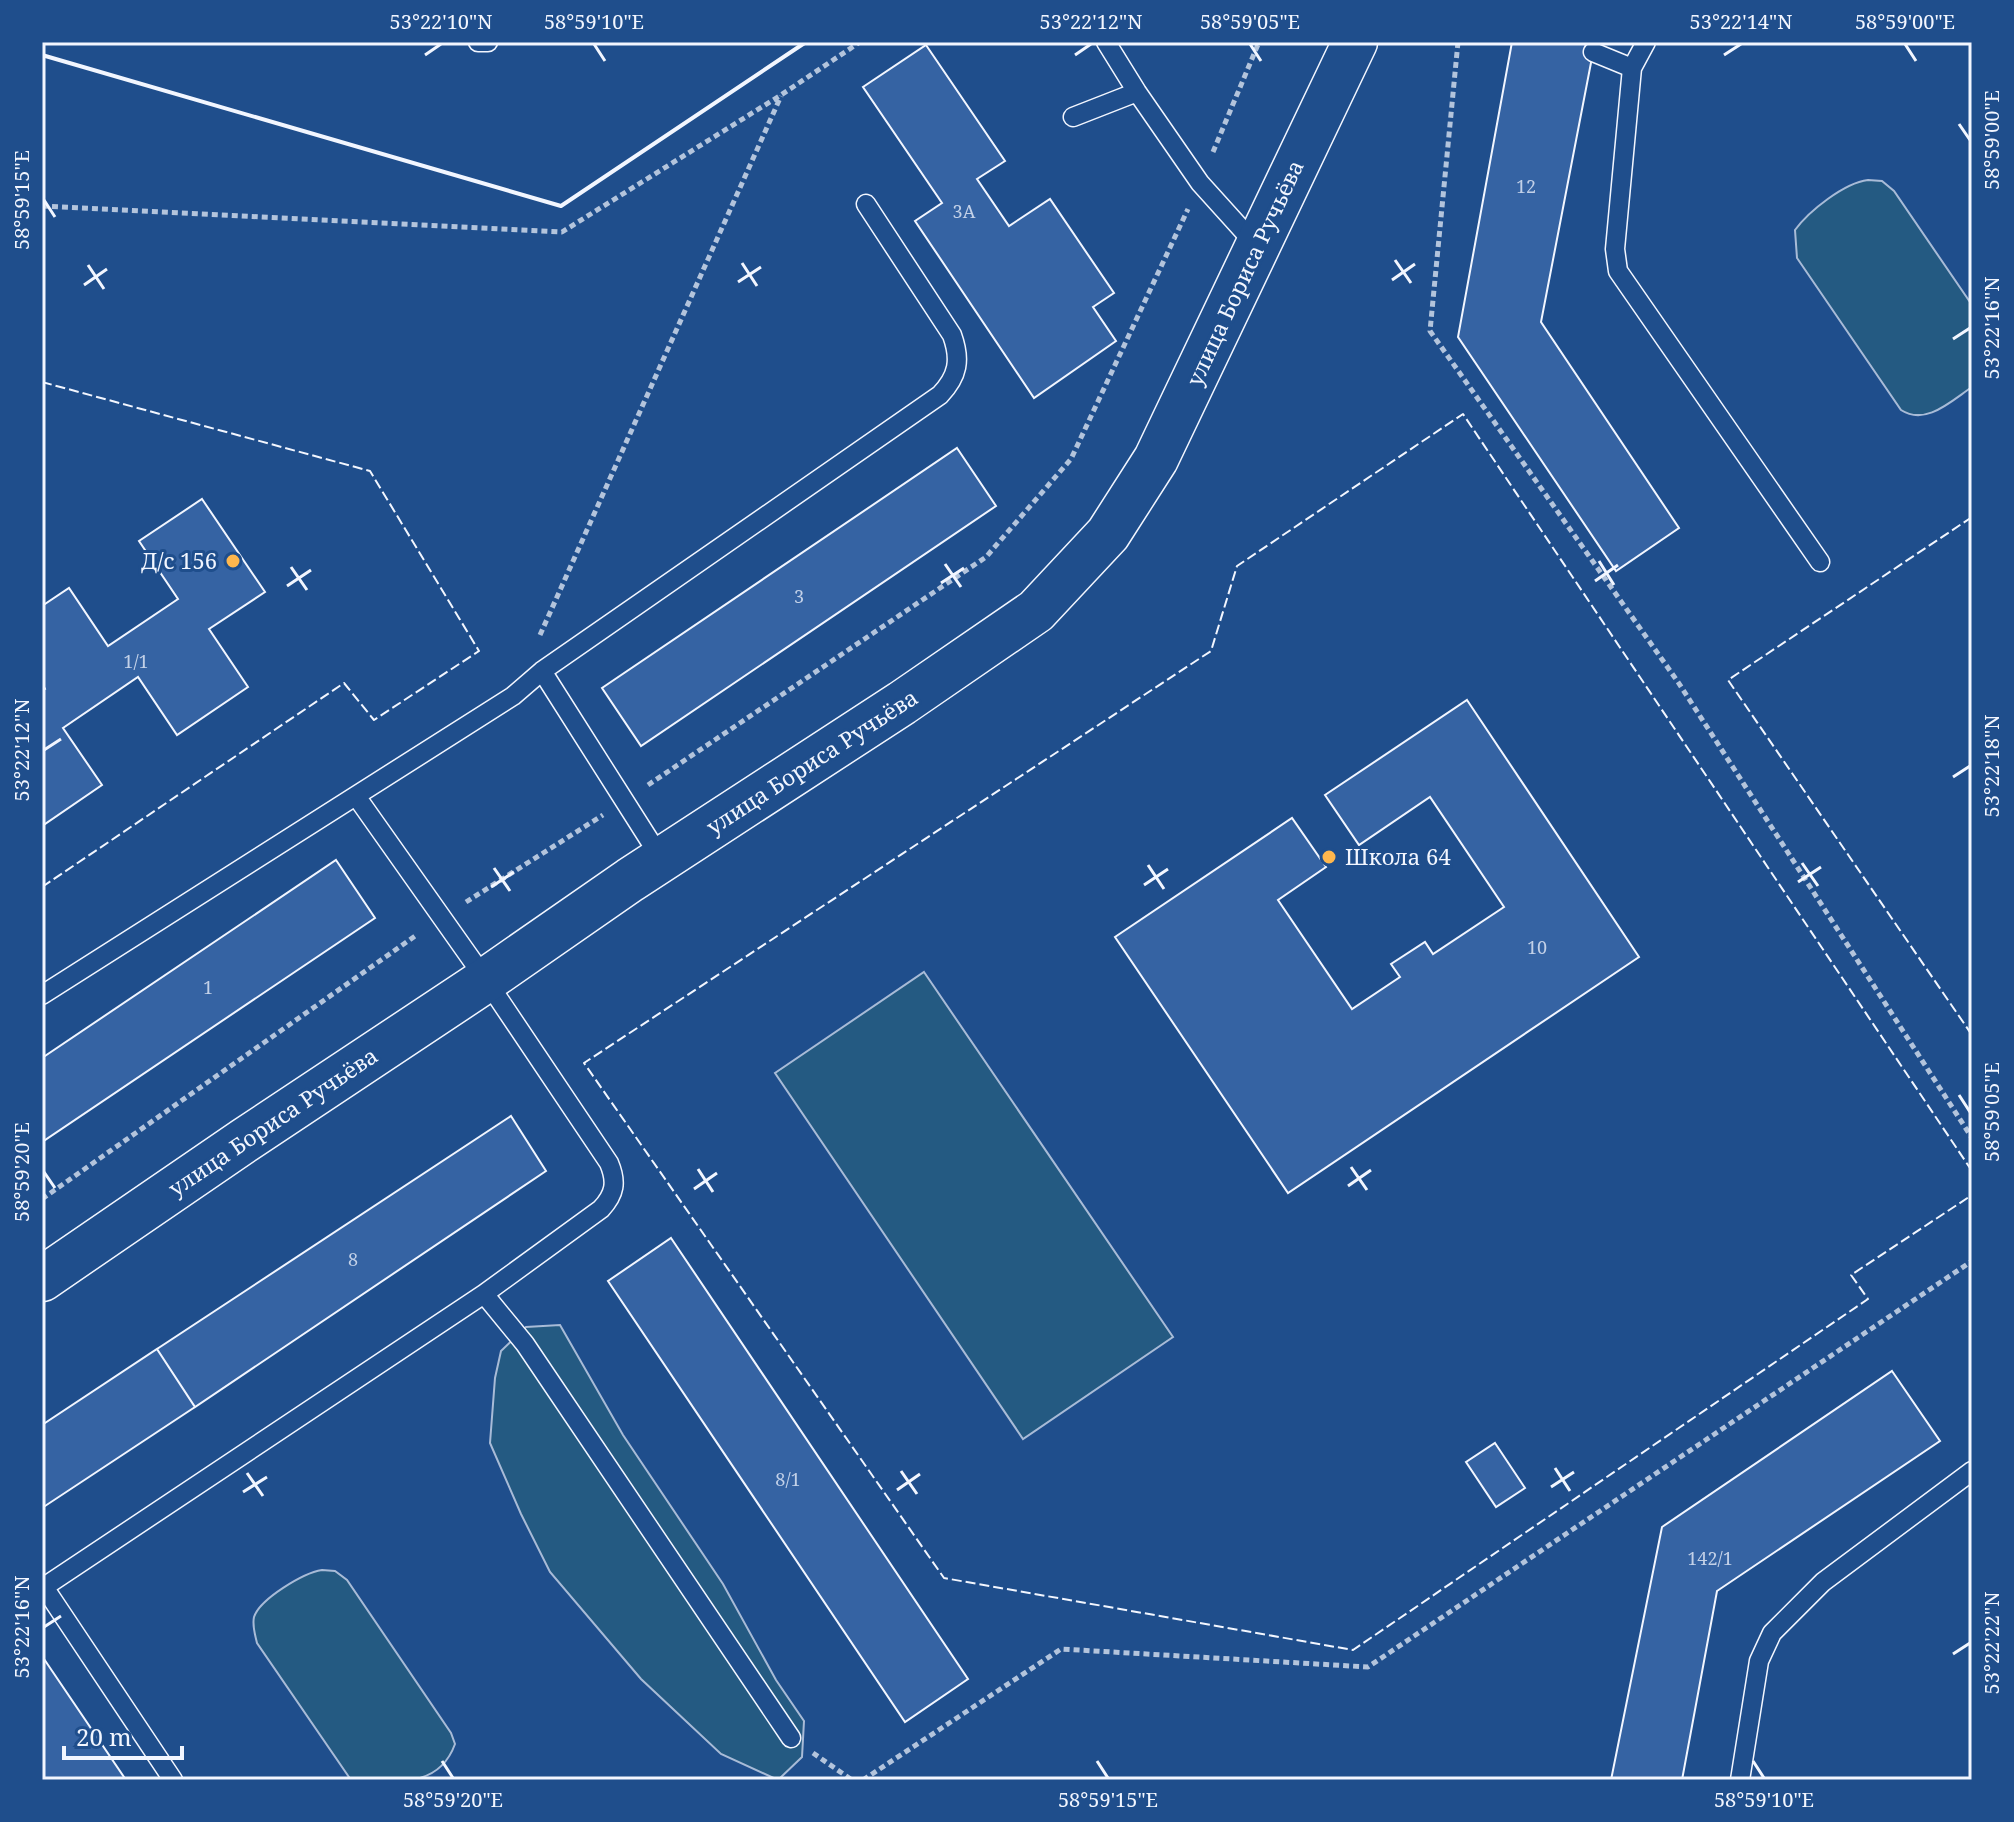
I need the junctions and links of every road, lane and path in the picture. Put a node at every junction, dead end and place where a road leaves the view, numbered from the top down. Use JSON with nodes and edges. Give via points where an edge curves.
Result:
{"nodes":[{"id":1,"x":478,"y":42,"type":"edge"},
{"id":2,"x":488,"y":42,"type":"edge"},
{"id":3,"x":860,"y":42,"type":"edge"},
{"id":4,"x":1106,"y":42,"type":"edge"},
{"id":5,"x":1259,"y":42,"type":"edge"},
{"id":6,"x":1355,"y":42,"type":"edge"},
{"id":7,"x":1458,"y":42,"type":"edge"},
{"id":8,"x":1646,"y":42,"type":"edge"},
{"id":9,"x":1593,"y":52,"type":"dead end"},
{"id":10,"x":1632,"y":68,"type":"junction"},
{"id":11,"x":1137,"y":92,"type":"junction"},
{"id":12,"x":781,"y":95,"type":"junction"},
{"id":13,"x":1073,"y":117,"type":"dead end"},
{"id":14,"x":1200,"y":183,"type":"junction"},
{"id":15,"x":866,"y":204,"type":"dead end"},
{"id":16,"x":42,"y":206,"type":"edge"},
{"id":17,"x":1258,"y":247,"type":"junction"},
{"id":18,"x":1820,"y":562,"type":"dead end"},
{"id":19,"x":538,"y":639,"type":"dead end"},
{"id":20,"x":542,"y":671,"type":"junction"},
{"id":21,"x":356,"y":796,"type":"junction"},
{"id":22,"x":624,"y":801,"type":"junction"},
{"id":23,"x":662,"y":860,"type":"junction"},
{"id":24,"x":442,"y":918,"type":"junction"},
{"id":25,"x":486,"y":980,"type":"junction"},
{"id":26,"x":42,"y":995,"type":"edge"},
{"id":27,"x":1972,"y":1138,"type":"edge"},
{"id":28,"x":42,"y":1199,"type":"edge"},
{"id":29,"x":1972,"y":1261,"type":"edge"},
{"id":30,"x":42,"y":1279,"type":"edge"},
{"id":31,"x":484,"y":1294,"type":"junction"},
{"id":32,"x":1972,"y":1471,"type":"edge"},
{"id":33,"x":43,"y":1586,"type":"edge"},
{"id":34,"x":791,"y":1738,"type":"joint"},
{"id":35,"x":173,"y":1780,"type":"edge"},
{"id":36,"x":852,"y":1780,"type":"edge"},
{"id":37,"x":863,"y":1780,"type":"edge"},
{"id":38,"x":1740,"y":1780,"type":"edge"}],
"edges":[{"from":1,"to":2,"type":"lane"},
{"from":3,"to":12,"type":"path"},
{"from":4,"to":11,"type":"lane"},
{"from":5,"to":14,"type":"path"},
{"from":6,"to":17,"type":"street","name":"улица Бориса Ручьёва"},
{"from":7,"to":27,"type":"path","via":[[1430,331],[1678,682]]},
{"from":8,"to":10,"type":"lane"},
{"from":9,"to":10,"type":"lane"},
{"from":10,"to":18,"type":"lane","via":[[1615,249],[1618,271]]},
{"from":11,"to":13,"type":"lane"},
{"from":11,"to":14,"type":"lane"},
{"from":12,"to":16,"type":"path","via":[[562,232]]},
{"from":12,"to":19,"type":"path"},
{"from":14,"to":17,"type":"lane"},
{"from":14,"to":22,"type":"path","via":[[1071,459],[986,557]]},
{"from":15,"to":20,"type":"lane","via":[[952,335],[958,351],[952,383]]},
{"from":17,"to":23,"type":"street","name":"улица Бориса Ручьёва","via":[[1156,459],[1108,534],[1036,611]]},
{"from":20,"to":21,"type":"lane","via":[[513,696]]},
{"from":20,"to":22,"type":"lane"},
{"from":21,"to":24,"type":"lane"},
{"from":21,"to":26,"type":"lane"},
{"from":22,"to":23,"type":"lane"},
{"from":22,"to":24,"type":"path"},
{"from":23,"to":25,"type":"street","name":"улица Бориса Ручьёва"},
{"from":24,"to":25,"type":"lane"},
{"from":24,"to":28,"type":"path"},
{"from":25,"to":30,"type":"street","name":"улица Бориса Ручьёва"},
{"from":25,"to":31,"type":"lane","via":[[609,1163],[614,1188],[601,1209]]},
{"from":29,"to":37,"type":"path","via":[[1368,1667],[1061,1649]]},
{"from":31,"to":33,"type":"lane"},
{"from":31,"to":34,"type":"lane","via":[[525,1344]]},
{"from":32,"to":38,"type":"lane","via":[[1823,1582],[1772,1633],[1759,1661]]},
{"from":33,"to":35,"type":"lane"},
{"from":34,"to":36,"type":"path"}]}
